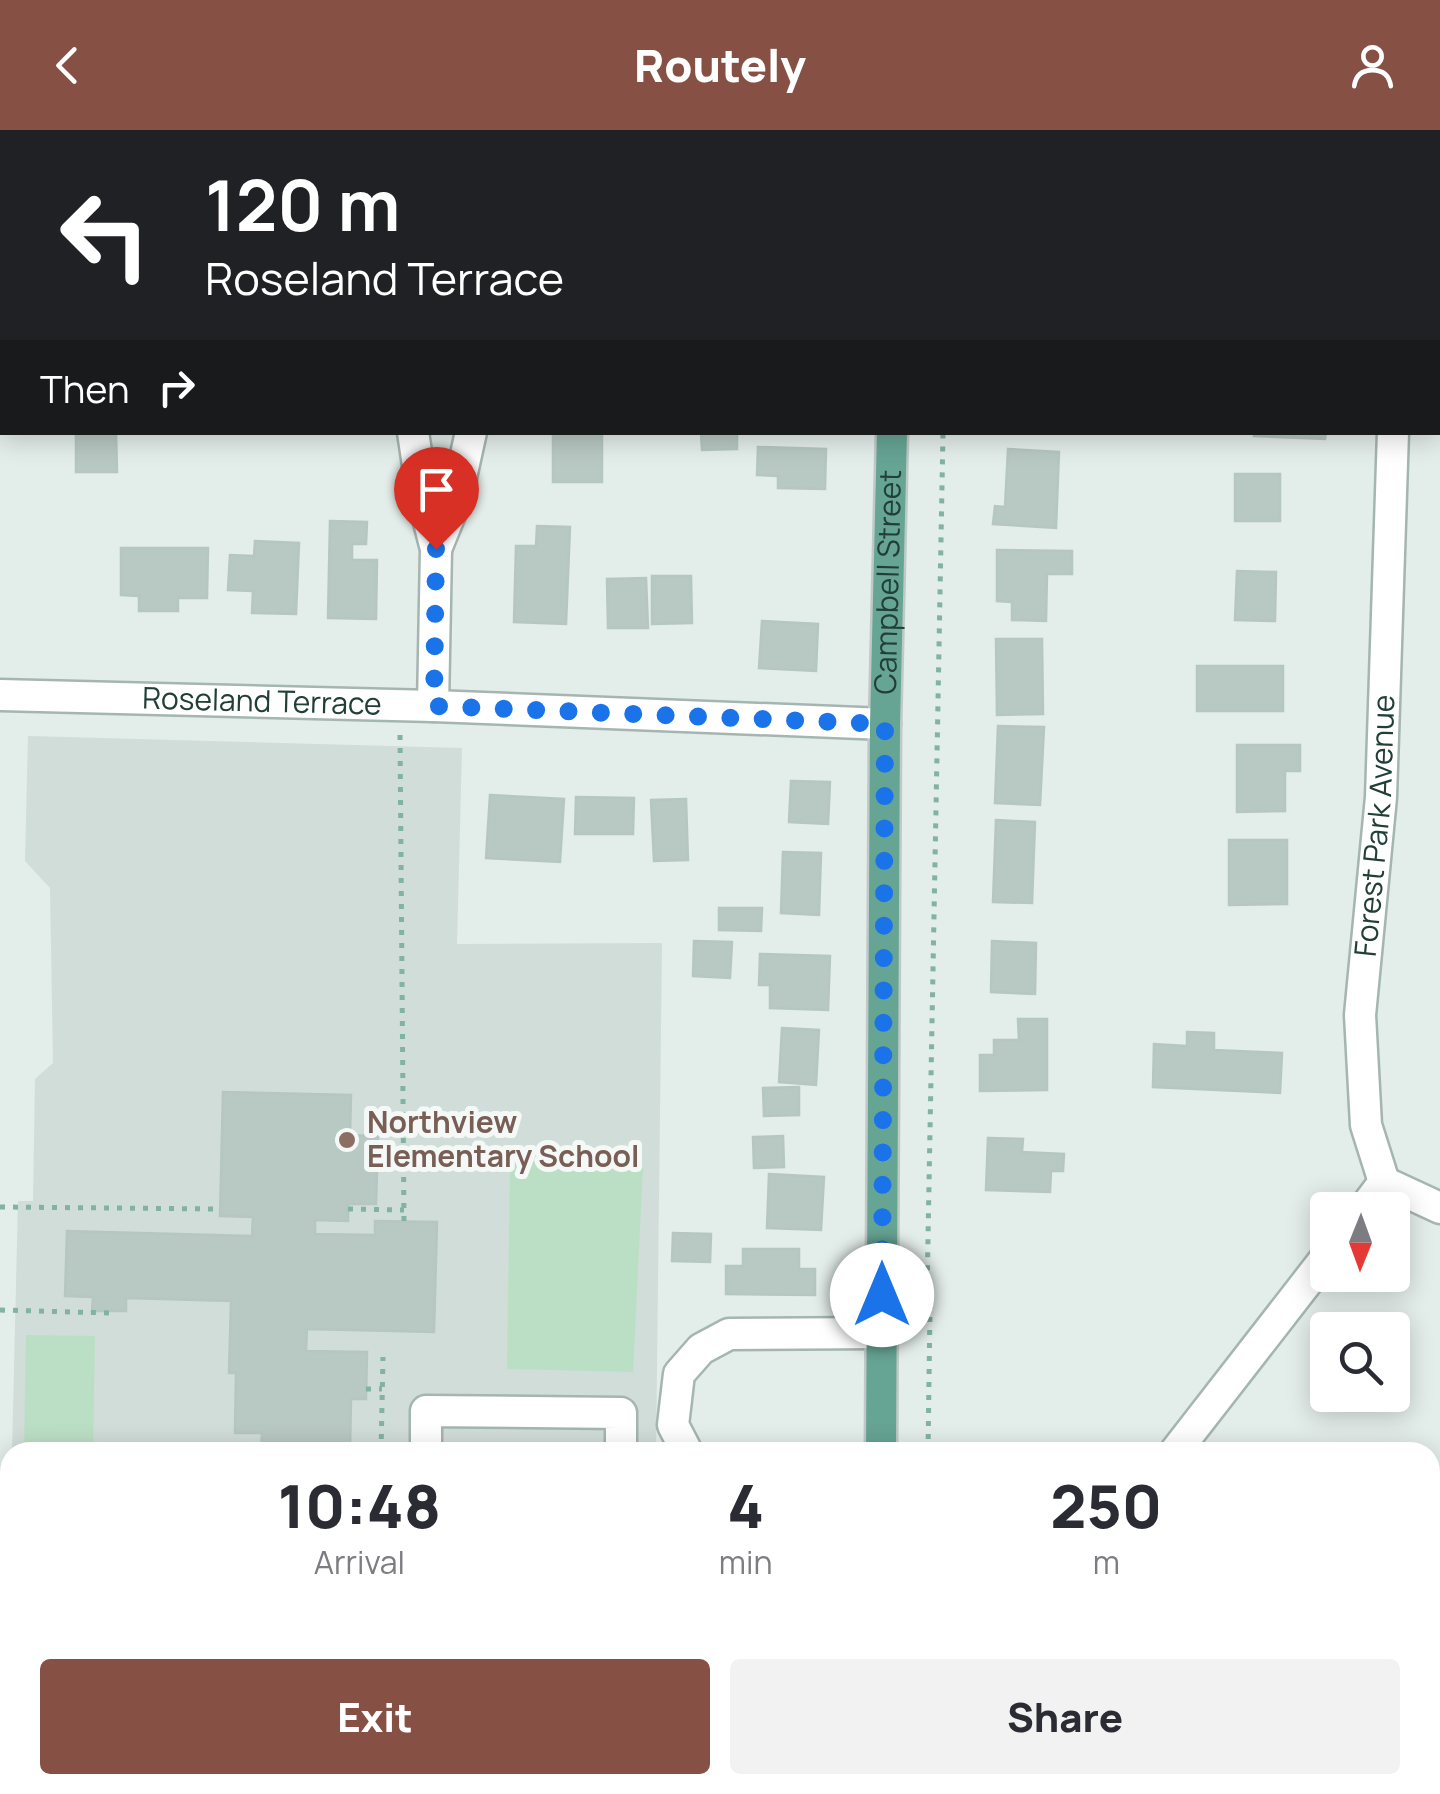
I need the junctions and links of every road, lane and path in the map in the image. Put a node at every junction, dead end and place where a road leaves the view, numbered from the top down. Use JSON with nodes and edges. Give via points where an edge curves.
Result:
{"nodes":[{"id":1,"x":412,"y":435,"type":"edge"},
{"id":2,"x":470,"y":435,"type":"edge"},
{"id":3,"x":892,"y":435,"type":"edge"},
{"id":4,"x":943,"y":435,"type":"edge"},
{"id":5,"x":1393,"y":435,"type":"edge"},
{"id":6,"x":436,"y":549,"type":"junction"},
{"id":7,"x":0,"y":695,"type":"edge"},
{"id":8,"x":399,"y":705,"type":"junction"},
{"id":9,"x":434,"y":706,"type":"junction"},
{"id":10,"x":885,"y":724,"type":"junction"},
{"id":11,"x":1384,"y":1182,"type":"junction"},
{"id":12,"x":1376,"y":1192,"type":"edge"},
{"id":13,"x":0,"y":1207,"type":"edge"},
{"id":14,"x":1440,"y":1208,"type":"edge"},
{"id":15,"x":220,"y":1209,"type":"dead end"},
{"id":16,"x":348,"y":1209,"type":"dead end"},
{"id":17,"x":404,"y":1210,"type":"junction"},
{"id":18,"x":404,"y":1222,"type":"dead end"},
{"id":19,"x":1310,"y":1279,"type":"edge"},
{"id":20,"x":0,"y":1310,"type":"edge"},
{"id":21,"x":110,"y":1311,"type":"dead end"},
{"id":22,"x":882,"y":1333,"type":"junction"},
{"id":23,"x":383,"y":1357,"type":"dead end"},
{"id":24,"x":366,"y":1388,"type":"dead end"},
{"id":25,"x":382,"y":1389,"type":"junction"},
{"id":26,"x":381,"y":1442,"type":"edge"},
{"id":27,"x":426,"y":1442,"type":"edge"},
{"id":28,"x":621,"y":1442,"type":"edge"},
{"id":29,"x":682,"y":1442,"type":"edge"},
{"id":30,"x":881,"y":1442,"type":"edge"},
{"id":31,"x":928,"y":1442,"type":"edge"},
{"id":32,"x":1183,"y":1442,"type":"edge"}],
"edges":[{"from":1,"to":6,"type":"street"},
{"from":2,"to":6,"type":"street","via":[[456,500]]},
{"from":3,"to":10,"type":"main road","name":"Campbell Street"},
{"from":4,"to":31,"type":"path"},
{"from":5,"to":11,"type":"street","name":"Forest Park Avenue","via":[[1381,797],[1360,1015],[1366,1125]]},
{"from":6,"to":9,"type":"street"},
{"from":7,"to":8,"type":"street","name":"Roseland Terrace"},
{"from":8,"to":9,"type":"street","name":"Roseland Terrace"},
{"from":8,"to":17,"type":"path"},
{"from":9,"to":10,"type":"street","name":"Roseland Terrace"},
{"from":10,"to":22,"type":"main road","name":"Campbell Street"},
{"from":11,"to":12,"type":"street"},
{"from":11,"to":14,"type":"street"},
{"from":13,"to":15,"type":"path"},
{"from":16,"to":17,"type":"path"},
{"from":17,"to":18,"type":"path"},
{"from":19,"to":32,"type":"street"},
{"from":20,"to":21,"type":"path"},
{"from":22,"to":29,"type":"street","via":[[728,1334],[701,1349],[679,1374],[674,1425]]},
{"from":22,"to":30,"type":"main road","name":"Campbell Street"},
{"from":23,"to":25,"type":"path"},
{"from":24,"to":25,"type":"path"},
{"from":25,"to":26,"type":"path"},
{"from":27,"to":28,"type":"street","via":[[426,1411],[622,1413]]}]}
